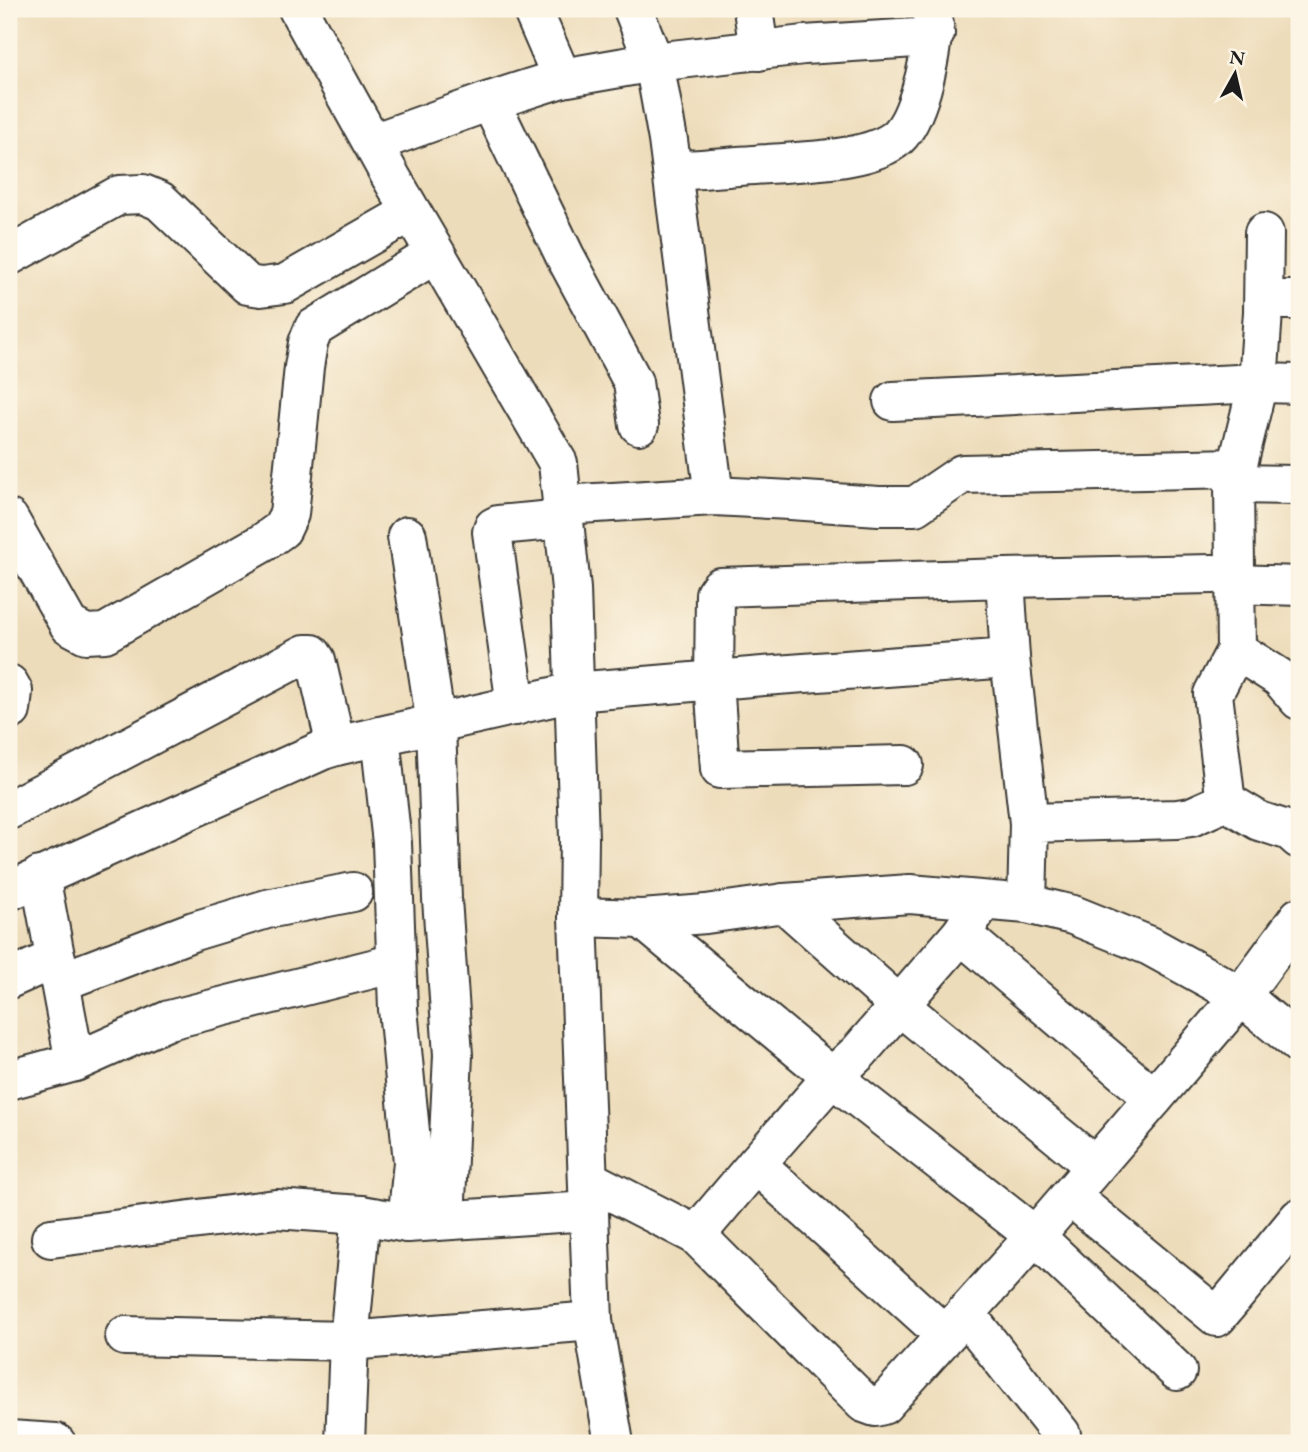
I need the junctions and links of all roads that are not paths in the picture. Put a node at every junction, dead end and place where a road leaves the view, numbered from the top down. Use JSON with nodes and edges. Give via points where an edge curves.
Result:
{"nodes":[{"id":1,"x":298,"y":9,"type":"edge"},
{"id":2,"x":532,"y":9,"type":"edge"},
{"id":3,"x":633,"y":9,"type":"edge"},
{"id":4,"x":753,"y":9,"type":"edge"},
{"id":5,"x":932,"y":23,"type":"edge"},
{"id":6,"x":760,"y":51,"type":"junction"},
{"id":7,"x":654,"y":62,"type":"junction"},
{"id":8,"x":562,"y":78,"type":"junction"},
{"id":9,"x":489,"y":101,"type":"junction"},
{"id":10,"x":373,"y":144,"type":"junction"},
{"id":11,"x":672,"y":171,"type":"junction"},
{"id":12,"x":411,"y":212,"type":"junction"},
{"id":13,"x":1264,"y":233,"type":"dead end"},
{"id":14,"x":435,"y":254,"type":"junction"},
{"id":15,"x":9,"y":256,"type":"edge"},
{"id":16,"x":285,"y":284,"type":"junction"},
{"id":17,"x":1281,"y":300,"type":"edge"},
{"id":18,"x":314,"y":328,"type":"junction"},
{"id":19,"x":1258,"y":383,"type":"junction"},
{"id":20,"x":1299,"y":384,"type":"edge"},
{"id":21,"x":893,"y":401,"type":"dead end"},
{"id":22,"x":639,"y":425,"type":"dead end"},
{"id":23,"x":1235,"y":476,"type":"junction"},
{"id":24,"x":1299,"y":485,"type":"edge"},
{"id":25,"x":714,"y":496,"type":"junction"},
{"id":26,"x":563,"y":512,"type":"junction"},
{"id":27,"x":9,"y":519,"type":"edge"},
{"id":28,"x":407,"y":537,"type":"dead end"},
{"id":29,"x":1005,"y":578,"type":"junction"},
{"id":30,"x":1225,"y":579,"type":"junction"},
{"id":31,"x":1299,"y":586,"type":"edge"},
{"id":32,"x":1236,"y":650,"type":"junction"},
{"id":33,"x":1010,"y":658,"type":"junction"},
{"id":34,"x":714,"y":680,"type":"junction"},
{"id":35,"x":9,"y":684,"type":"edge"},
{"id":36,"x":574,"y":692,"type":"junction"},
{"id":37,"x":1299,"y":701,"type":"edge"},
{"id":38,"x":516,"y":705,"type":"junction"},
{"id":39,"x":9,"y":711,"type":"edge"},
{"id":40,"x":436,"y":724,"type":"junction"},
{"id":41,"x":380,"y":736,"type":"junction"},
{"id":42,"x":336,"y":746,"type":"junction"},
{"id":43,"x":904,"y":765,"type":"dead end"},
{"id":44,"x":1224,"y":800,"type":"junction"},
{"id":45,"x":9,"y":810,"type":"edge"},
{"id":46,"x":1029,"y":823,"type":"junction"},
{"id":47,"x":1299,"y":839,"type":"edge"},
{"id":48,"x":24,"y":884,"type":"edge"},
{"id":49,"x":353,"y":892,"type":"dead end"},
{"id":50,"x":983,"y":901,"type":"junction"},
{"id":51,"x":784,"y":903,"type":"junction"},
{"id":52,"x":1027,"y":904,"type":"junction"},
{"id":53,"x":578,"y":917,"type":"junction"},
{"id":54,"x":1299,"y":917,"type":"edge"},
{"id":55,"x":642,"y":919,"type":"junction"},
{"id":56,"x":961,"y":934,"type":"junction"},
{"id":57,"x":396,"y":963,"type":"junction"},
{"id":58,"x":58,"y":970,"type":"junction"},
{"id":59,"x":9,"y":979,"type":"edge"},
{"id":60,"x":1241,"y":996,"type":"junction"},
{"id":61,"x":900,"y":1006,"type":"junction"},
{"id":62,"x":1299,"y":1044,"type":"edge"},
{"id":63,"x":75,"y":1062,"type":"junction"},
{"id":64,"x":832,"y":1077,"type":"junction"},
{"id":65,"x":9,"y":1080,"type":"edge"},
{"id":66,"x":1154,"y":1098,"type":"junction"},
{"id":67,"x":756,"y":1164,"type":"junction"},
{"id":68,"x":1095,"y":1166,"type":"junction"},
{"id":69,"x":589,"y":1195,"type":"junction"},
{"id":70,"x":1070,"y":1196,"type":"junction"},
{"id":71,"x":361,"y":1215,"type":"junction"},
{"id":72,"x":1299,"y":1218,"type":"edge"},
{"id":73,"x":445,"y":1220,"type":"junction"},
{"id":74,"x":407,"y":1223,"type":"junction"},
{"id":75,"x":696,"y":1235,"type":"junction"},
{"id":76,"x":1035,"y":1236,"type":"junction"},
{"id":77,"x":51,"y":1238,"type":"dead end"},
{"id":78,"x":593,"y":1321,"type":"junction"},
{"id":79,"x":955,"y":1324,"type":"junction"},
{"id":80,"x":125,"y":1336,"type":"dead end"},
{"id":81,"x":349,"y":1341,"type":"junction"},
{"id":82,"x":1177,"y":1371,"type":"dead end"},
{"id":83,"x":1062,"y":1434,"type":"dead end"},
{"id":84,"x":9,"y":1440,"type":"edge"},
{"id":85,"x":56,"y":1443,"type":"edge"},
{"id":86,"x":345,"y":1443,"type":"edge"},
{"id":87,"x":614,"y":1443,"type":"edge"}],
"edges":[{"from":1,"to":10,"type":"street"},
{"from":2,"to":8,"type":"street"},
{"from":3,"to":7,"type":"street"},
{"from":4,"to":6,"type":"street"},
{"from":5,"to":6,"type":"street"},
{"from":5,"to":11,"type":"street","via":[[929,62],[911,118],[898,136],[882,147],[846,157]]},
{"from":6,"to":7,"type":"street"},
{"from":7,"to":8,"type":"street"},
{"from":7,"to":11,"type":"street"},
{"from":8,"to":9,"type":"street"},
{"from":9,"to":10,"type":"street"},
{"from":9,"to":22,"type":"street","via":[[633,382]]},
{"from":10,"to":12,"type":"street"},
{"from":11,"to":25,"type":"street"},
{"from":12,"to":14,"type":"street"},
{"from":12,"to":16,"type":"street"},
{"from":13,"to":17,"type":"street"},
{"from":14,"to":18,"type":"street"},
{"from":14,"to":26,"type":"street","via":[[558,463]]},
{"from":15,"to":16,"type":"street","via":[[119,195],[143,194],[160,201],[248,285]]},
{"from":16,"to":18,"type":"street"},
{"from":17,"to":19,"type":"street"},
{"from":18,"to":27,"type":"street","via":[[304,367],[289,514],[282,529],[264,542],[105,633],[86,634],[69,625]]},
{"from":19,"to":20,"type":"street"},
{"from":19,"to":21,"type":"street"},
{"from":19,"to":23,"type":"street"},
{"from":23,"to":24,"type":"street"},
{"from":23,"to":25,"type":"street","via":[[962,474],[915,506]]},
{"from":23,"to":30,"type":"street"},
{"from":25,"to":26,"type":"street"},
{"from":26,"to":36,"type":"street"},
{"from":26,"to":38,"type":"street","via":[[498,525],[492,532]]},
{"from":28,"to":40,"type":"street"},
{"from":29,"to":30,"type":"street"},
{"from":29,"to":33,"type":"street"},
{"from":29,"to":34,"type":"street","via":[[720,587],[716,594]]},
{"from":30,"to":31,"type":"street"},
{"from":30,"to":32,"type":"street"},
{"from":32,"to":37,"type":"street","via":[[1280,678]]},
{"from":32,"to":44,"type":"street","via":[[1213,694]]},
{"from":33,"to":34,"type":"street"},
{"from":33,"to":46,"type":"street"},
{"from":34,"to":36,"type":"street"},
{"from":34,"to":43,"type":"street","via":[[720,769]]},
{"from":35,"to":39,"type":"street","via":[[13,691]]},
{"from":36,"to":38,"type":"street"},
{"from":36,"to":53,"type":"street"},
{"from":38,"to":40,"type":"street"},
{"from":40,"to":41,"type":"street"},
{"from":40,"to":73,"type":"street","via":[[453,1055]]},
{"from":41,"to":42,"type":"street"},
{"from":41,"to":57,"type":"street","via":[[392,843]]},
{"from":42,"to":45,"type":"street","via":[[316,660],[305,654]]},
{"from":42,"to":48,"type":"street"},
{"from":44,"to":46,"type":"street","via":[[1177,820]]},
{"from":44,"to":47,"type":"street"},
{"from":46,"to":52,"type":"street"},
{"from":48,"to":58,"type":"street"},
{"from":49,"to":58,"type":"street","via":[[267,909]]},
{"from":50,"to":51,"type":"street","via":[[910,894]]},
{"from":50,"to":52,"type":"street"},
{"from":50,"to":56,"type":"street"},
{"from":51,"to":55,"type":"street"},
{"from":51,"to":61,"type":"street"},
{"from":52,"to":60,"type":"street","via":[[1073,915],[1150,946]]},
{"from":53,"to":55,"type":"street"},
{"from":53,"to":69,"type":"street"},
{"from":54,"to":60,"type":"street"},
{"from":55,"to":64,"type":"street"},
{"from":56,"to":61,"type":"street"},
{"from":56,"to":66,"type":"street"},
{"from":57,"to":63,"type":"street","via":[[169,1020]]},
{"from":57,"to":74,"type":"street","via":[[413,1162]]},
{"from":58,"to":59,"type":"street"},
{"from":58,"to":63,"type":"street"},
{"from":60,"to":62,"type":"street"},
{"from":60,"to":66,"type":"street"},
{"from":61,"to":64,"type":"street"},
{"from":61,"to":68,"type":"street"},
{"from":63,"to":65,"type":"street"},
{"from":64,"to":67,"type":"street"},
{"from":64,"to":76,"type":"street"},
{"from":66,"to":68,"type":"street"},
{"from":67,"to":75,"type":"street"},
{"from":67,"to":79,"type":"street"},
{"from":68,"to":70,"type":"street"},
{"from":69,"to":73,"type":"street"},
{"from":69,"to":75,"type":"street"},
{"from":69,"to":78,"type":"street"},
{"from":70,"to":72,"type":"street","via":[[1217,1317]]},
{"from":70,"to":76,"type":"street"},
{"from":71,"to":74,"type":"street"},
{"from":71,"to":77,"type":"street","via":[[276,1209]]},
{"from":71,"to":81,"type":"street"},
{"from":73,"to":74,"type":"street"},
{"from":75,"to":79,"type":"street","via":[[864,1403],[874,1407],[883,1405]]},
{"from":76,"to":79,"type":"street"},
{"from":76,"to":82,"type":"street"},
{"from":78,"to":81,"type":"street"},
{"from":78,"to":87,"type":"street"},
{"from":79,"to":83,"type":"street"},
{"from":80,"to":81,"type":"street"},
{"from":81,"to":86,"type":"street"},
{"from":84,"to":85,"type":"street"}]}
